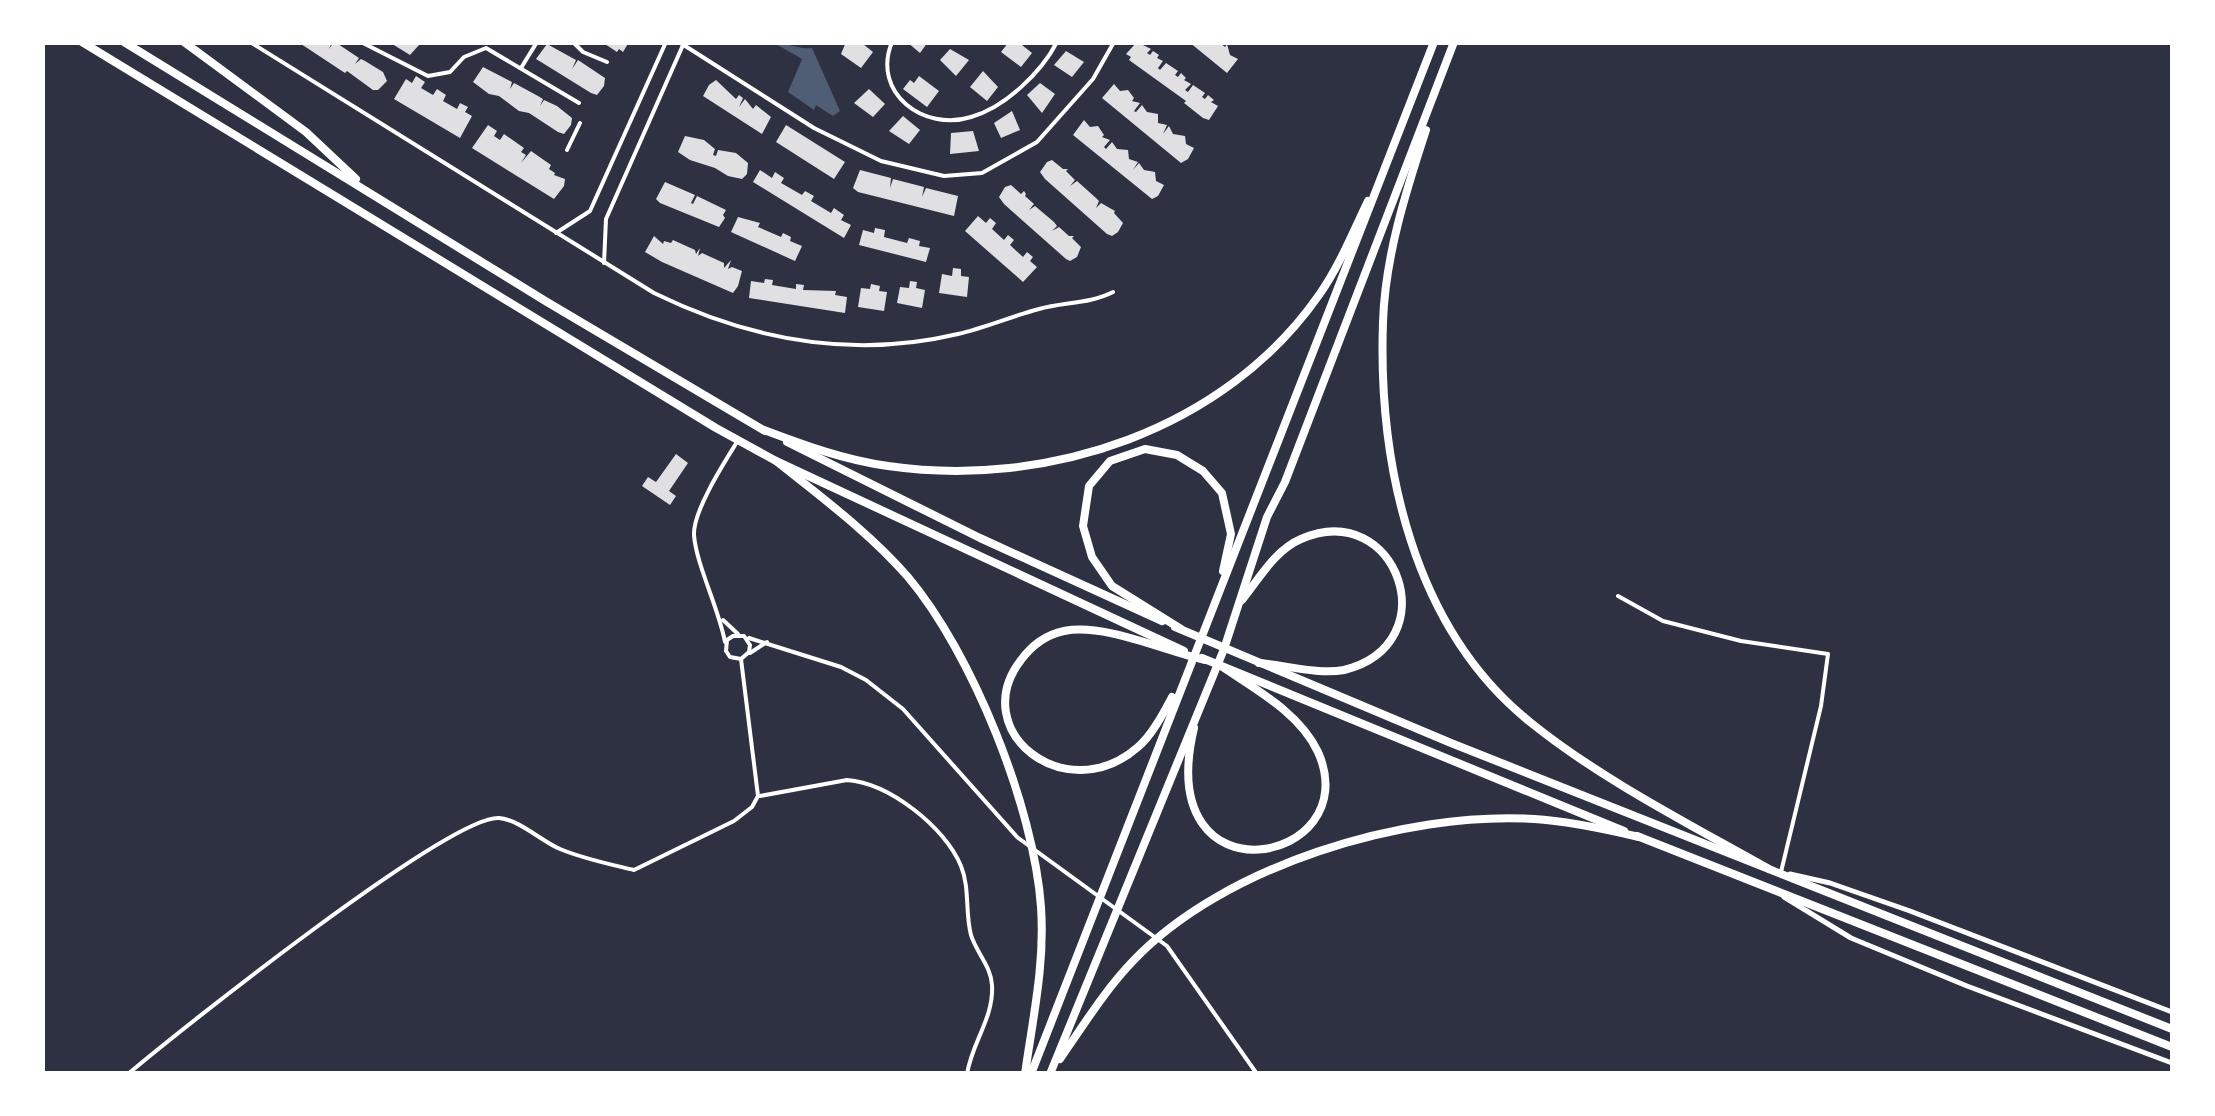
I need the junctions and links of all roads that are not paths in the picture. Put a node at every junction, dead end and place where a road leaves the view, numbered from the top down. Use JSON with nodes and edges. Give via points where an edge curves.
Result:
{"nodes":[{"id":1,"x":82,"y":42,"type":"edge"},
{"id":2,"x":124,"y":42,"type":"edge"},
{"id":3,"x":250,"y":42,"type":"edge"},
{"id":4,"x":361,"y":42,"type":"edge"},
{"id":5,"x":537,"y":42,"type":"edge"},
{"id":6,"x":573,"y":42,"type":"edge"},
{"id":7,"x":666,"y":42,"type":"edge"},
{"id":8,"x":892,"y":42,"type":"edge"},
{"id":9,"x":1057,"y":42,"type":"edge"},
{"id":10,"x":1114,"y":42,"type":"edge"},
{"id":11,"x":1434,"y":42,"type":"edge"},
{"id":12,"x":681,"y":44,"type":"edge"},
{"id":13,"x":190,"y":45,"type":"edge"},
{"id":14,"x":1454,"y":45,"type":"edge"},
{"id":15,"x":608,"y":62,"type":"dead end"},
{"id":16,"x":521,"y":68,"type":"junction"},
{"id":17,"x":579,"y":103,"type":"dead end"},
{"id":18,"x":580,"y":123,"type":"dead end"},
{"id":19,"x":1394,"y":147,"type":"junction"},
{"id":20,"x":567,"y":150,"type":"dead end"},
{"id":21,"x":366,"y":189,"type":"junction"},
{"id":22,"x":556,"y":233,"type":"junction"},
{"id":23,"x":604,"y":263,"type":"junction"},
{"id":24,"x":1112,"y":292,"type":"dead end"},
{"id":25,"x":764,"y":430,"type":"junction"},
{"id":26,"x":738,"y":440,"type":"junction"},
{"id":27,"x":776,"y":461,"type":"junction"},
{"id":28,"x":1218,"y":594,"type":"junction"},
{"id":29,"x":1618,"y":596,"type":"dead end"},
{"id":30,"x":1239,"y":603,"type":"junction"},
{"id":31,"x":720,"y":616,"type":"junction"},
{"id":32,"x":1181,"y":629,"type":"junction"},
{"id":33,"x":742,"y":636,"type":"junction"},
{"id":34,"x":767,"y":642,"type":"junction"},
{"id":35,"x":725,"y":647,"type":"junction"},
{"id":36,"x":747,"y":655,"type":"junction"},
{"id":37,"x":740,"y":659,"type":"junction"},
{"id":38,"x":1205,"y":660,"type":"junction"},
{"id":39,"x":1259,"y":663,"type":"junction"},
{"id":40,"x":1221,"y":666,"type":"junction"},
{"id":41,"x":1174,"y":698,"type":"junction"},
{"id":42,"x":1199,"y":709,"type":"junction"},
{"id":43,"x":758,"y":796,"type":"junction"},
{"id":44,"x":1639,"y":837,"type":"junction"},
{"id":45,"x":1769,"y":870,"type":"junction"},
{"id":46,"x":1782,"y":872,"type":"junction"},
{"id":47,"x":1777,"y":893,"type":"junction"},
{"id":48,"x":2172,"y":1012,"type":"edge"},
{"id":49,"x":2172,"y":1029,"type":"edge"},
{"id":50,"x":2172,"y":1046,"type":"edge"},
{"id":51,"x":2172,"y":1063,"type":"edge"},
{"id":52,"x":1051,"y":1072,"type":"edge"},
{"id":53,"x":128,"y":1074,"type":"edge"},
{"id":54,"x":967,"y":1074,"type":"edge"},
{"id":55,"x":1028,"y":1074,"type":"edge"},
{"id":56,"x":1257,"y":1074,"type":"edge"}],
"edges":[{"from":1,"to":26,"type":"highway"},
{"from":2,"to":21,"type":"highway"},
{"from":3,"to":22,"type":"street"},
{"from":4,"to":16,"type":"street","via":[[428,76],[450,72],[486,48]]},
{"from":5,"to":16,"type":"street"},
{"from":6,"to":15,"type":"street"},
{"from":7,"to":22,"type":"street","via":[[590,211]]},
{"from":8,"to":9,"type":"street","via":[[890,85],[915,113],[941,120],[994,107]]},
{"from":10,"to":12,"type":"street","via":[[1093,79],[1037,142],[982,172],[944,176],[882,160],[814,128]]},
{"from":11,"to":19,"type":"highway"},
{"from":12,"to":23,"type":"street","via":[[606,219]]},
{"from":13,"to":21,"type":"highway","via":[[306,132]]},
{"from":14,"to":30,"type":"highway","via":[[1266,517]]},
{"from":14,"to":45,"type":"highway","via":[[1396,230],[1383,319],[1394,468],[1412,548],[1447,628],[1528,721]]},
{"from":16,"to":17,"type":"street"},
{"from":18,"to":20,"type":"street"},
{"from":19,"to":25,"type":"highway","via":[[1311,304],[1282,339],[1210,401],[1162,426],[1041,464],[931,470],[839,457]]},
{"from":19,"to":28,"type":"highway"},
{"from":21,"to":25,"type":"highway"},
{"from":22,"to":23,"type":"street"},
{"from":23,"to":24,"type":"street","via":[[682,307],[739,328],[852,346],[958,334]]},
{"from":25,"to":32,"type":"highway"},
{"from":26,"to":27,"type":"highway"},
{"from":26,"to":31,"type":"street","via":[[695,526]]},
{"from":27,"to":38,"type":"highway"},
{"from":27,"to":55,"type":"highway","via":[[908,578],[963,663],[994,731],[1030,840],[1041,905]]},
{"from":28,"to":32,"type":"highway","via":[[1230,534],[1222,493],[1177,455],[1144,449],[1110,461],[1090,486],[1084,526],[1092,557],[1112,586]]},
{"from":28,"to":41,"type":"highway"},
{"from":29,"to":46,"type":"street","via":[[1663,621],[1828,654]]},
{"from":30,"to":39,"type":"highway","via":[[1276,556],[1326,533],[1353,535],[1378,548],[1402,585],[1397,627],[1363,663],[1339,671]]},
{"from":30,"to":42,"type":"highway"},
{"from":31,"to":33,"type":"street"},
{"from":31,"to":35,"type":"street"},
{"from":32,"to":39,"type":"highway"},
{"from":33,"to":34,"type":"street"},
{"from":33,"to":35,"type":"street"},
{"from":33,"to":36,"type":"street","via":[[750,645]]},
{"from":34,"to":36,"type":"street"},
{"from":34,"to":56,"type":"street","via":[[841,666],[903,709],[1017,837],[1167,946]]},
{"from":35,"to":37,"type":"street"},
{"from":36,"to":37,"type":"street"},
{"from":37,"to":43,"type":"street"},
{"from":38,"to":40,"type":"highway"},
{"from":38,"to":41,"type":"highway","via":[[1131,639],[1065,631],[1040,640],[1015,668],[1007,714],[1024,748],[1041,762],[1077,772],[1115,762],[1139,746]]},
{"from":39,"to":45,"type":"highway"},
{"from":40,"to":42,"type":"highway","via":[[1288,714],[1318,754],[1324,798],[1307,830],[1286,845],[1252,851],[1220,841],[1197,819],[1188,773]]},
{"from":40,"to":44,"type":"highway"},
{"from":41,"to":55,"type":"highway"},
{"from":42,"to":52,"type":"highway"},
{"from":43,"to":53,"type":"street","via":[[734,821],[634,870],[556,848],[505,819],[480,822],[416,857]]},
{"from":43,"to":54,"type":"street","via":[[860,780],[906,806],[943,839],[962,868],[972,939],[992,983],[990,1011]]},
{"from":44,"to":47,"type":"highway"},
{"from":44,"to":52,"type":"highway","via":[[1534,819],[1472,819],[1328,849],[1222,891],[1133,961]]},
{"from":45,"to":46,"type":"street"},
{"from":45,"to":49,"type":"highway"},
{"from":46,"to":48,"type":"street","via":[[1830,882]]},
{"from":47,"to":50,"type":"highway"},
{"from":47,"to":51,"type":"street","via":[[1851,938]]}]}
